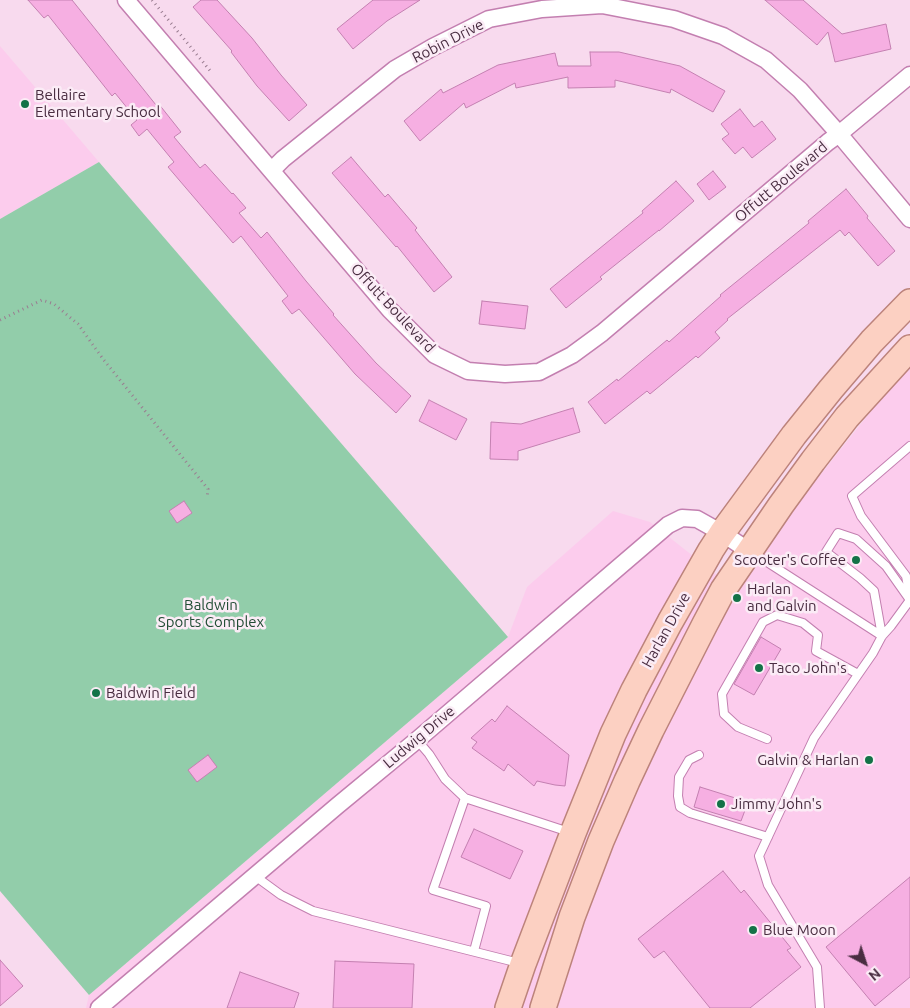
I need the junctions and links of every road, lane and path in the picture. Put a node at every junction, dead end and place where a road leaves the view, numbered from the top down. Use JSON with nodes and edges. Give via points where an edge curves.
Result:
{"nodes":[{"id":1,"x":126,"y":0,"type":"edge"},
{"id":2,"x":910,"y":75,"type":"edge"},
{"id":3,"x":839,"y":134,"type":"junction"},
{"id":4,"x":272,"y":170,"type":"junction"},
{"id":5,"x":910,"y":219,"type":"edge"},
{"id":6,"x":910,"y":302,"type":"edge"},
{"id":7,"x":0,"y":320,"type":"edge"},
{"id":8,"x":910,"y":348,"type":"edge"},
{"id":9,"x":910,"y":446,"type":"edge"},
{"id":10,"x":207,"y":498,"type":"dead end"},
{"id":11,"x":722,"y":533,"type":"junction"},
{"id":12,"x":750,"y":551,"type":"junction"},
{"id":13,"x":910,"y":600,"type":"edge"},
{"id":14,"x":882,"y":636,"type":"junction"},
{"id":15,"x":858,"y":674,"type":"junction"},
{"id":16,"x":417,"y":740,"type":"junction"},
{"id":17,"x":767,"y":740,"type":"dead end"},
{"id":18,"x":699,"y":755,"type":"dead end"},
{"id":19,"x":465,"y":798,"type":"junction"},
{"id":20,"x":573,"y":833,"type":"junction"},
{"id":21,"x":768,"y":837,"type":"junction"},
{"id":22,"x":255,"y":876,"type":"junction"},
{"id":23,"x":474,"y":951,"type":"junction"},
{"id":24,"x":523,"y":964,"type":"junction"},
{"id":25,"x":99,"y":1008,"type":"edge"},
{"id":26,"x":508,"y":1008,"type":"edge"},
{"id":27,"x":543,"y":1008,"type":"edge"},
{"id":28,"x":820,"y":1008,"type":"edge"}],
"edges":[{"from":1,"to":4,"type":"street","name":"Offutt Boulevard"},
{"from":2,"to":3,"type":"street","name":"Offutt Boulevard"},
{"from":3,"to":4,"type":"street","name":"Robin Drive","via":[[800,90],[766,60],[723,36],[674,19],[593,6],[490,19],[433,47],[395,69]]},
{"from":3,"to":4,"type":"street","name":"Offutt Boulevard","via":[[602,333],[572,355],[539,372],[468,371],[435,355],[390,310]]},
{"from":3,"to":5,"type":"street","name":"Robin Drive"},
{"from":6,"to":11,"type":"main road","name":"Harlan Drive","via":[[831,389]]},
{"from":7,"to":10,"type":"path","via":[[42,300],[54,304],[78,324],[102,359],[208,489]]},
{"from":8,"to":12,"type":"main road","name":"Harlan Drive","via":[[847,417]]},
{"from":9,"to":13,"type":"lane","via":[[852,496],[861,516],[906,576]]},
{"from":11,"to":12,"type":"street","name":"Ludwig Drive"},
{"from":11,"to":16,"type":"street","name":"Ludwig Drive","via":[[697,519],[682,518],[668,525]]},
{"from":11,"to":20,"type":"main road","name":"Harlan Drive","via":[[634,690]]},
{"from":12,"to":14,"type":"lane"},
{"from":12,"to":27,"type":"main road","name":"Harlan Drive","via":[[705,624],[627,781],[572,917]]},
{"from":13,"to":14,"type":"lane"},
{"from":13,"to":14,"type":"lane","via":[[886,566],[856,539],[838,533],[826,552],[874,591]]},
{"from":14,"to":15,"type":"lane"},
{"from":15,"to":17,"type":"lane","via":[[816,651],[818,635],[803,623],[778,614],[763,622],[722,694],[724,714],[738,727]]},
{"from":15,"to":21,"type":"lane","via":[[814,738]]},
{"from":16,"to":19,"type":"lane","via":[[444,779]]},
{"from":16,"to":22,"type":"street","name":"Ludwig Drive"},
{"from":18,"to":21,"type":"lane","via":[[690,760],[679,777],[680,806],[690,813]]},
{"from":19,"to":20,"type":"lane"},
{"from":19,"to":23,"type":"lane","via":[[433,890],[486,906]]},
{"from":20,"to":24,"type":"main road","name":"Harlan Drive"},
{"from":21,"to":28,"type":"lane","via":[[759,856],[763,870],[768,885],[817,967]]},
{"from":22,"to":23,"type":"lane","via":[[281,895],[313,911]]},
{"from":22,"to":25,"type":"street","name":"Ludwig Drive"},
{"from":23,"to":24,"type":"lane"},
{"from":24,"to":26,"type":"main road","name":"Harlan Drive"}]}
